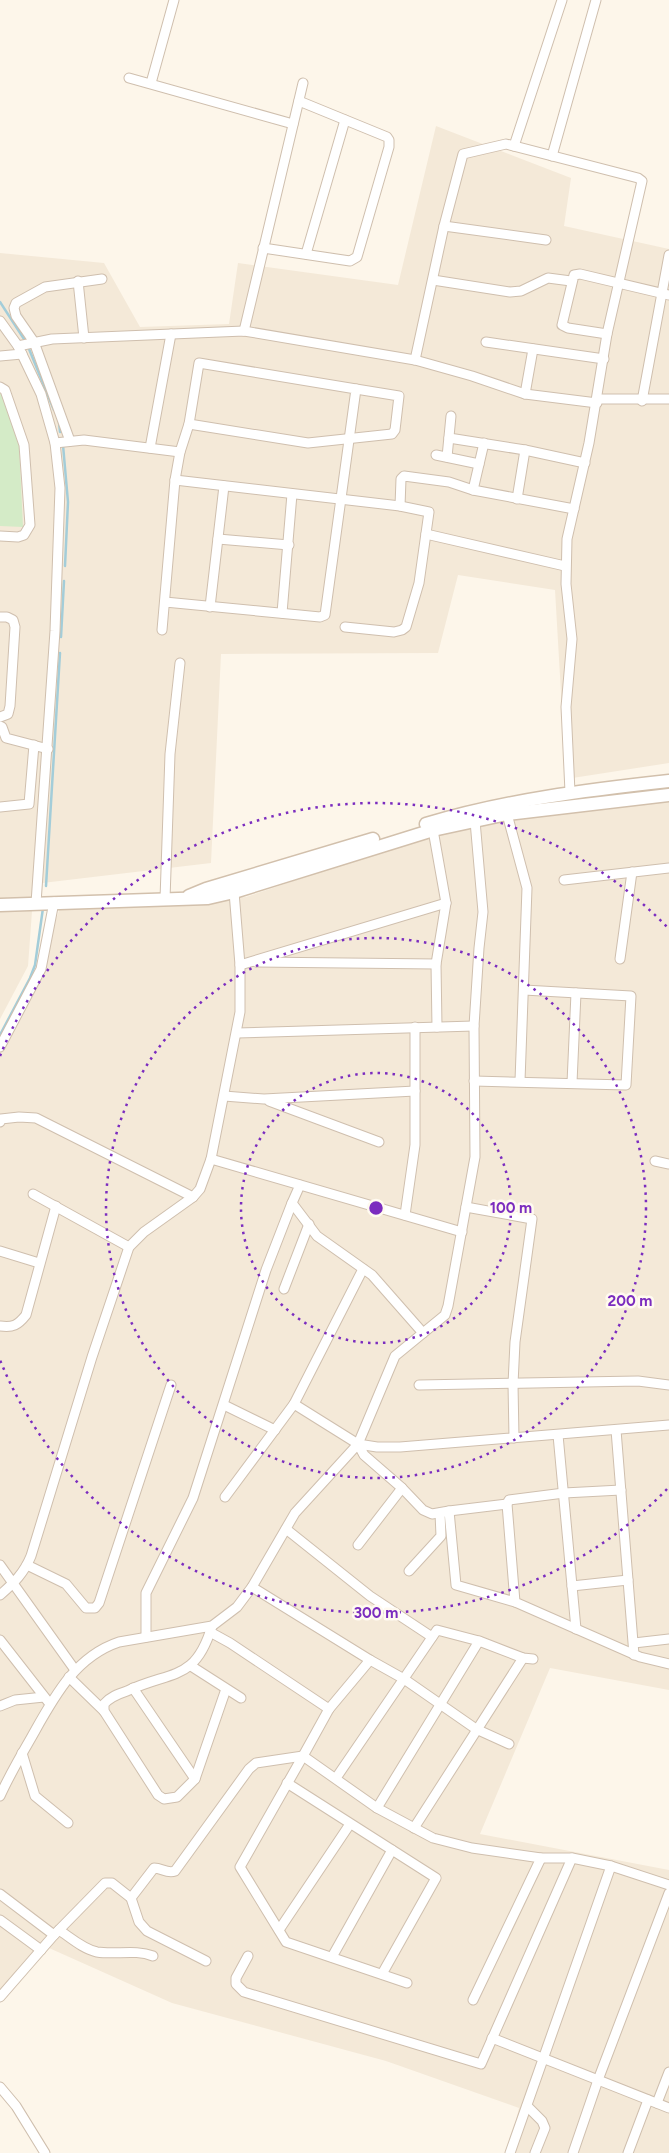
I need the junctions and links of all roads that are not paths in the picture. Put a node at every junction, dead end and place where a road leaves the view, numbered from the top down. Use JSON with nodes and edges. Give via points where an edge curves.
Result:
{"nodes":[{"id":1,"x":174,"y":0,"type":"edge"},
{"id":2,"x":562,"y":0,"type":"edge"},
{"id":3,"x":596,"y":0,"type":"edge"},
{"id":4,"x":129,"y":78,"type":"dead end"},
{"id":5,"x":151,"y":83,"type":"junction"},
{"id":6,"x":303,"y":83,"type":"dead end"},
{"id":7,"x":299,"y":102,"type":"junction"},
{"id":8,"x":345,"y":120,"type":"junction"},
{"id":9,"x":293,"y":124,"type":"junction"},
{"id":10,"x":514,"y":146,"type":"junction"},
{"id":11,"x":552,"y":156,"type":"junction"},
{"id":12,"x":444,"y":226,"type":"junction"},
{"id":13,"x":546,"y":240,"type":"dead end"},
{"id":14,"x":263,"y":248,"type":"junction"},
{"id":15,"x":306,"y":254,"type":"junction"},
{"id":16,"x":669,"y":255,"type":"edge"},
{"id":17,"x":102,"y":278,"type":"dead end"},
{"id":18,"x":433,"y":280,"type":"junction"},
{"id":19,"x":78,"y":281,"type":"junction"},
{"id":20,"x":571,"y":281,"type":"junction"},
{"id":21,"x":618,"y":283,"type":"junction"},
{"id":22,"x":665,"y":294,"type":"edge"},
{"id":23,"x":0,"y":322,"type":"edge"},
{"id":24,"x":244,"y":331,"type":"junction"},
{"id":25,"x":172,"y":334,"type":"junction"},
{"id":26,"x":607,"y":334,"type":"junction"},
{"id":27,"x":84,"y":338,"type":"junction"},
{"id":28,"x":34,"y":342,"type":"junction"},
{"id":29,"x":486,"y":342,"type":"dead end"},
{"id":30,"x":533,"y":349,"type":"junction"},
{"id":31,"x":20,"y":350,"type":"junction"},
{"id":32,"x":0,"y":356,"type":"edge"},
{"id":33,"x":604,"y":359,"type":"junction"},
{"id":34,"x":415,"y":360,"type":"junction"},
{"id":35,"x":0,"y":387,"type":"edge"},
{"id":36,"x":356,"y":389,"type":"junction"},
{"id":37,"x":525,"y":394,"type":"junction"},
{"id":38,"x":669,"y":399,"type":"edge"},
{"id":39,"x":597,"y":401,"type":"junction"},
{"id":40,"x":642,"y":401,"type":"junction"},
{"id":41,"x":451,"y":416,"type":"dead end"},
{"id":42,"x":189,"y":424,"type":"junction"},
{"id":43,"x":350,"y":438,"type":"junction"},
{"id":44,"x":449,"y":438,"type":"junction"},
{"id":45,"x":70,"y":441,"type":"junction"},
{"id":46,"x":55,"y":443,"type":"junction"},
{"id":47,"x":484,"y":443,"type":"junction"},
{"id":48,"x":150,"y":448,"type":"junction"},
{"id":49,"x":525,"y":450,"type":"junction"},
{"id":50,"x":180,"y":452,"type":"junction"},
{"id":51,"x":436,"y":455,"type":"dead end"},
{"id":52,"x":447,"y":457,"type":"junction"},
{"id":53,"x":585,"y":463,"type":"junction"},
{"id":54,"x":479,"y":464,"type":"junction"},
{"id":55,"x":175,"y":480,"type":"junction"},
{"id":56,"x":224,"y":486,"type":"junction"},
{"id":57,"x":473,"y":490,"type":"junction"},
{"id":58,"x":292,"y":494,"type":"junction"},
{"id":59,"x":341,"y":499,"type":"junction"},
{"id":60,"x":517,"y":499,"type":"junction"},
{"id":61,"x":400,"y":506,"type":"junction"},
{"id":62,"x":574,"y":509,"type":"junction"},
{"id":63,"x":426,"y":534,"type":"junction"},
{"id":64,"x":0,"y":536,"type":"edge"},
{"id":65,"x":218,"y":539,"type":"junction"},
{"id":66,"x":289,"y":545,"type":"junction"},
{"id":67,"x":565,"y":566,"type":"junction"},
{"id":68,"x":165,"y":602,"type":"junction"},
{"id":69,"x":210,"y":606,"type":"junction"},
{"id":70,"x":282,"y":613,"type":"junction"},
{"id":71,"x":0,"y":617,"type":"edge"},
{"id":72,"x":345,"y":628,"type":"dead end"},
{"id":73,"x":162,"y":630,"type":"dead end"},
{"id":74,"x":180,"y":664,"type":"dead end"},
{"id":75,"x":0,"y":717,"type":"edge"},
{"id":76,"x":0,"y":726,"type":"edge"},
{"id":77,"x":34,"y":745,"type":"junction"},
{"id":78,"x":48,"y":749,"type":"junction"},
{"id":79,"x":669,"y":782,"type":"edge"},
{"id":80,"x":570,"y":792,"type":"junction"},
{"id":81,"x":669,"y":795,"type":"edge"},
{"id":82,"x":0,"y":807,"type":"edge"},
{"id":83,"x":507,"y":814,"type":"junction"},
{"id":84,"x":475,"y":821,"type":"junction"},
{"id":85,"x":433,"y":830,"type":"junction"},
{"id":86,"x":669,"y":868,"type":"edge"},
{"id":87,"x":632,"y":872,"type":"junction"},
{"id":88,"x":564,"y":880,"type":"dead end"},
{"id":89,"x":234,"y":892,"type":"junction"},
{"id":90,"x":165,"y":899,"type":"junction"},
{"id":91,"x":183,"y":899,"type":"junction"},
{"id":92,"x":54,"y":902,"type":"junction"},
{"id":93,"x":36,"y":903,"type":"junction"},
{"id":94,"x":446,"y":903,"type":"junction"},
{"id":95,"x":0,"y":905,"type":"edge"},
{"id":96,"x":620,"y":959,"type":"dead end"},
{"id":97,"x":243,"y":964,"type":"junction"},
{"id":98,"x":436,"y":964,"type":"junction"},
{"id":99,"x":524,"y":990,"type":"junction"},
{"id":100,"x":576,"y":993,"type":"junction"},
{"id":101,"x":474,"y":1026,"type":"junction"},
{"id":102,"x":415,"y":1027,"type":"junction"},
{"id":103,"x":437,"y":1027,"type":"junction"},
{"id":104,"x":237,"y":1033,"type":"junction"},
{"id":105,"x":0,"y":1047,"type":"edge"},
{"id":106,"x":520,"y":1081,"type":"junction"},
{"id":107,"x":474,"y":1082,"type":"junction"},
{"id":108,"x":572,"y":1083,"type":"junction"},
{"id":109,"x":415,"y":1092,"type":"junction"},
{"id":110,"x":224,"y":1096,"type":"junction"},
{"id":111,"x":264,"y":1099,"type":"junction"},
{"id":112,"x":0,"y":1120,"type":"edge"},
{"id":113,"x":379,"y":1142,"type":"dead end"},
{"id":114,"x":211,"y":1160,"type":"junction"},
{"id":115,"x":655,"y":1161,"type":"dead end"},
{"id":116,"x":669,"y":1164,"type":"edge"},
{"id":117,"x":300,"y":1185,"type":"junction"},
{"id":118,"x":33,"y":1194,"type":"dead end"},
{"id":119,"x":193,"y":1196,"type":"junction"},
{"id":120,"x":292,"y":1203,"type":"junction"},
{"id":121,"x":56,"y":1206,"type":"junction"},
{"id":122,"x":466,"y":1207,"type":"junction"},
{"id":123,"x":405,"y":1215,"type":"junction"},
{"id":124,"x":309,"y":1224,"type":"junction"},
{"id":125,"x":462,"y":1232,"type":"junction"},
{"id":126,"x":129,"y":1247,"type":"junction"},
{"id":127,"x":0,"y":1251,"type":"edge"},
{"id":128,"x":39,"y":1264,"type":"junction"},
{"id":129,"x":363,"y":1269,"type":"junction"},
{"id":130,"x":284,"y":1289,"type":"dead end"},
{"id":131,"x":0,"y":1326,"type":"edge"},
{"id":132,"x":423,"y":1332,"type":"junction"},
{"id":133,"x":513,"y":1384,"type":"junction"},
{"id":134,"x":669,"y":1384,"type":"edge"},
{"id":135,"x":171,"y":1385,"type":"dead end"},
{"id":136,"x":420,"y":1385,"type":"dead end"},
{"id":137,"x":224,"y":1404,"type":"junction"},
{"id":138,"x":294,"y":1404,"type":"junction"},
{"id":139,"x":669,"y":1426,"type":"edge"},
{"id":140,"x":275,"y":1430,"type":"junction"},
{"id":141,"x":616,"y":1430,"type":"junction"},
{"id":142,"x":558,"y":1435,"type":"junction"},
{"id":143,"x":514,"y":1438,"type":"junction"},
{"id":144,"x":358,"y":1444,"type":"junction"},
{"id":145,"x":402,"y":1488,"type":"junction"},
{"id":146,"x":621,"y":1490,"type":"junction"},
{"id":147,"x":564,"y":1493,"type":"junction"},
{"id":148,"x":225,"y":1498,"type":"dead end"},
{"id":149,"x":508,"y":1504,"type":"junction"},
{"id":150,"x":449,"y":1511,"type":"junction"},
{"id":151,"x":440,"y":1513,"type":"junction"},
{"id":152,"x":286,"y":1529,"type":"junction"},
{"id":153,"x":358,"y":1545,"type":"dead end"},
{"id":154,"x":0,"y":1565,"type":"edge"},
{"id":155,"x":27,"y":1565,"type":"junction"},
{"id":156,"x":409,"y":1571,"type":"dead end"},
{"id":157,"x":628,"y":1580,"type":"junction"},
{"id":158,"x":13,"y":1584,"type":"junction"},
{"id":159,"x":572,"y":1586,"type":"junction"},
{"id":160,"x":252,"y":1587,"type":"junction"},
{"id":161,"x":0,"y":1595,"type":"edge"},
{"id":162,"x":514,"y":1602,"type":"junction"},
{"id":163,"x":576,"y":1628,"type":"junction"},
{"id":164,"x":211,"y":1629,"type":"junction"},
{"id":165,"x":146,"y":1637,"type":"junction"},
{"id":166,"x":432,"y":1637,"type":"junction"},
{"id":167,"x":669,"y":1639,"type":"edge"},
{"id":168,"x":0,"y":1640,"type":"edge"},
{"id":169,"x":480,"y":1641,"type":"junction"},
{"id":170,"x":634,"y":1643,"type":"junction"},
{"id":171,"x":634,"y":1655,"type":"junction"},
{"id":172,"x":523,"y":1658,"type":"junction"},
{"id":173,"x":370,"y":1660,"type":"junction"},
{"id":174,"x":533,"y":1660,"type":"dead end"},
{"id":175,"x":669,"y":1664,"type":"edge"},
{"id":176,"x":191,"y":1666,"type":"junction"},
{"id":177,"x":72,"y":1673,"type":"junction"},
{"id":178,"x":404,"y":1679,"type":"junction"},
{"id":179,"x":133,"y":1688,"type":"junction"},
{"id":180,"x":226,"y":1689,"type":"junction"},
{"id":181,"x":44,"y":1696,"type":"junction"},
{"id":182,"x":242,"y":1698,"type":"dead end"},
{"id":183,"x":50,"y":1704,"type":"junction"},
{"id":184,"x":442,"y":1705,"type":"junction"},
{"id":185,"x":0,"y":1706,"type":"edge"},
{"id":186,"x":329,"y":1709,"type":"junction"},
{"id":187,"x":104,"y":1711,"type":"junction"},
{"id":188,"x":476,"y":1728,"type":"junction"},
{"id":189,"x":508,"y":1744,"type":"dead end"},
{"id":190,"x":22,"y":1753,"type":"junction"},
{"id":191,"x":303,"y":1756,"type":"junction"},
{"id":192,"x":336,"y":1778,"type":"junction"},
{"id":193,"x":194,"y":1779,"type":"junction"},
{"id":194,"x":287,"y":1783,"type":"junction"},
{"id":195,"x":0,"y":1796,"type":"edge"},
{"id":196,"x":377,"y":1808,"type":"junction"},
{"id":197,"x":68,"y":1823,"type":"dead end"},
{"id":198,"x":350,"y":1824,"type":"junction"},
{"id":199,"x":414,"y":1828,"type":"junction"},
{"id":200,"x":392,"y":1850,"type":"junction"},
{"id":201,"x":541,"y":1858,"type":"junction"},
{"id":202,"x":572,"y":1858,"type":"junction"},
{"id":203,"x":611,"y":1866,"type":"junction"},
{"id":204,"x":669,"y":1885,"type":"edge"},
{"id":205,"x":669,"y":1893,"type":"edge"},
{"id":206,"x":0,"y":1894,"type":"edge"},
{"id":207,"x":131,"y":1898,"type":"junction"},
{"id":208,"x":0,"y":1920,"type":"edge"},
{"id":209,"x":279,"y":1930,"type":"junction"},
{"id":210,"x":57,"y":1932,"type":"junction"},
{"id":211,"x":41,"y":1950,"type":"junction"},
{"id":212,"x":153,"y":1956,"type":"dead end"},
{"id":213,"x":248,"y":1956,"type":"dead end"},
{"id":214,"x":332,"y":1957,"type":"junction"},
{"id":215,"x":206,"y":1961,"type":"dead end"},
{"id":216,"x":382,"y":1974,"type":"junction"},
{"id":217,"x":407,"y":1982,"type":"dead end"},
{"id":218,"x":0,"y":1997,"type":"edge"},
{"id":219,"x":473,"y":2000,"type":"dead end"},
{"id":220,"x":492,"y":2038,"type":"junction"},
{"id":221,"x":543,"y":2059,"type":"junction"},
{"id":222,"x":669,"y":2072,"type":"edge"},
{"id":223,"x":598,"y":2080,"type":"junction"},
{"id":224,"x":0,"y":2086,"type":"edge"},
{"id":225,"x":648,"y":2100,"type":"junction"},
{"id":226,"x":658,"y":2104,"type":"junction"},
{"id":227,"x":527,"y":2106,"type":"junction"},
{"id":228,"x":669,"y":2108,"type":"edge"},
{"id":229,"x":45,"y":2153,"type":"edge"},
{"id":230,"x":510,"y":2153,"type":"edge"},
{"id":231,"x":535,"y":2153,"type":"edge"},
{"id":232,"x":572,"y":2153,"type":"edge"},
{"id":233,"x":628,"y":2153,"type":"edge"}],
"edges":[{"from":1,"to":5,"type":"street"},
{"from":2,"to":10,"type":"street"},
{"from":3,"to":11,"type":"street"},
{"from":4,"to":5,"type":"street"},
{"from":5,"to":9,"type":"street"},
{"from":6,"to":7,"type":"street"},
{"from":7,"to":8,"type":"street"},
{"from":7,"to":9,"type":"street"},
{"from":8,"to":15,"type":"street"},
{"from":8,"to":15,"type":"street","via":[[387,138],[390,143],[359,254],[350,261]]},
{"from":9,"to":14,"type":"street"},
{"from":10,"to":11,"type":"street"},
{"from":10,"to":12,"type":"street","via":[[500,144],[461,156]]},
{"from":11,"to":21,"type":"street","via":[[642,181]]},
{"from":12,"to":13,"type":"street"},
{"from":12,"to":18,"type":"street"},
{"from":14,"to":15,"type":"street"},
{"from":14,"to":24,"type":"street"},
{"from":16,"to":22,"type":"street"},
{"from":17,"to":19,"type":"street"},
{"from":18,"to":20,"type":"street","via":[[510,292],[521,291],[548,278]]},
{"from":18,"to":34,"type":"street"},
{"from":19,"to":27,"type":"street"},
{"from":19,"to":28,"type":"street","via":[[45,287],[16,303],[14,312]]},
{"from":20,"to":21,"type":"street","via":[[576,274]]},
{"from":20,"to":26,"type":"street","via":[[562,324],[568,328]]},
{"from":21,"to":22,"type":"street"},
{"from":21,"to":26,"type":"street"},
{"from":22,"to":40,"type":"street"},
{"from":23,"to":31,"type":"street"},
{"from":24,"to":25,"type":"street"},
{"from":24,"to":34,"type":"street"},
{"from":25,"to":27,"type":"street"},
{"from":25,"to":48,"type":"street"},
{"from":26,"to":33,"type":"street"},
{"from":27,"to":28,"type":"street"},
{"from":28,"to":31,"type":"street"},
{"from":28,"to":45,"type":"street"},
{"from":29,"to":30,"type":"street"},
{"from":30,"to":33,"type":"street"},
{"from":30,"to":37,"type":"street"},
{"from":31,"to":32,"type":"street"},
{"from":31,"to":46,"type":"street","via":[[39,390]]},
{"from":33,"to":39,"type":"street"},
{"from":34,"to":37,"type":"street"},
{"from":35,"to":64,"type":"street","via":[[4,390],[24,446],[30,525],[24,535]]},
{"from":36,"to":42,"type":"street","via":[[199,362]]},
{"from":36,"to":43,"type":"street"},
{"from":36,"to":43,"type":"street","via":[[397,395],[399,399],[392,434]]},
{"from":37,"to":39,"type":"street"},
{"from":38,"to":40,"type":"street"},
{"from":39,"to":40,"type":"street"},
{"from":39,"to":53,"type":"street"},
{"from":41,"to":44,"type":"street"},
{"from":42,"to":43,"type":"street","via":[[308,443]]},
{"from":42,"to":50,"type":"street"},
{"from":43,"to":59,"type":"street"},
{"from":44,"to":47,"type":"street"},
{"from":44,"to":52,"type":"street"},
{"from":45,"to":46,"type":"street"},
{"from":45,"to":48,"type":"street"},
{"from":46,"to":78,"type":"street","via":[[60,497]]},
{"from":47,"to":49,"type":"street"},
{"from":47,"to":54,"type":"street"},
{"from":48,"to":50,"type":"street"},
{"from":49,"to":53,"type":"street"},
{"from":49,"to":60,"type":"street"},
{"from":50,"to":55,"type":"street"},
{"from":51,"to":52,"type":"street"},
{"from":52,"to":54,"type":"street"},
{"from":53,"to":62,"type":"street"},
{"from":54,"to":57,"type":"street"},
{"from":55,"to":56,"type":"street"},
{"from":55,"to":68,"type":"street"},
{"from":56,"to":58,"type":"street"},
{"from":56,"to":65,"type":"street"},
{"from":57,"to":60,"type":"street"},
{"from":57,"to":61,"type":"street","via":[[448,482],[404,476],[400,480]]},
{"from":58,"to":59,"type":"street"},
{"from":58,"to":66,"type":"street"},
{"from":59,"to":61,"type":"street"},
{"from":59,"to":70,"type":"street","via":[[325,615],[320,618]]},
{"from":60,"to":62,"type":"street"},
{"from":61,"to":63,"type":"street","via":[[429,512]]},
{"from":62,"to":67,"type":"street"},
{"from":63,"to":67,"type":"street"},
{"from":63,"to":72,"type":"street","via":[[419,583],[406,627],[394,632]]},
{"from":65,"to":66,"type":"street"},
{"from":65,"to":69,"type":"street"},
{"from":66,"to":70,"type":"street"},
{"from":67,"to":80,"type":"street","via":[[572,638],[566,706]]},
{"from":68,"to":69,"type":"street"},
{"from":68,"to":73,"type":"street"},
{"from":69,"to":70,"type":"street"},
{"from":71,"to":75,"type":"street","via":[[13,620],[14,628],[10,706],[8,714]]},
{"from":74,"to":90,"type":"street","via":[[170,754]]},
{"from":76,"to":77,"type":"street","via":[[6,738]]},
{"from":77,"to":78,"type":"street"},
{"from":77,"to":82,"type":"street","via":[[29,804]]},
{"from":78,"to":93,"type":"street"},
{"from":79,"to":80,"type":"main road"},
{"from":80,"to":91,"type":"main road","via":[[432,822],[206,889]]},
{"from":81,"to":83,"type":"main road"},
{"from":83,"to":84,"type":"main road"},
{"from":83,"to":99,"type":"street","via":[[527,888]]},
{"from":84,"to":85,"type":"main road"},
{"from":84,"to":101,"type":"street","via":[[484,912]]},
{"from":85,"to":89,"type":"main road"},
{"from":85,"to":94,"type":"street"},
{"from":86,"to":87,"type":"street"},
{"from":87,"to":88,"type":"street"},
{"from":87,"to":96,"type":"street"},
{"from":89,"to":91,"type":"main road"},
{"from":89,"to":97,"type":"street"},
{"from":90,"to":91,"type":"main road"},
{"from":90,"to":92,"type":"main road"},
{"from":92,"to":93,"type":"main road"},
{"from":92,"to":105,"type":"street","via":[[41,969]]},
{"from":93,"to":95,"type":"main road"},
{"from":94,"to":97,"type":"street"},
{"from":94,"to":98,"type":"street"},
{"from":97,"to":98,"type":"street"},
{"from":97,"to":104,"type":"street"},
{"from":98,"to":103,"type":"street"},
{"from":99,"to":100,"type":"street"},
{"from":99,"to":106,"type":"street"},
{"from":100,"to":108,"type":"street"},
{"from":100,"to":108,"type":"street","via":[[631,996],[626,1085]]},
{"from":101,"to":103,"type":"street"},
{"from":101,"to":107,"type":"street"},
{"from":102,"to":103,"type":"street"},
{"from":102,"to":104,"type":"street"},
{"from":102,"to":109,"type":"street"},
{"from":104,"to":110,"type":"street"},
{"from":106,"to":107,"type":"street"},
{"from":106,"to":108,"type":"street"},
{"from":107,"to":122,"type":"street","via":[[475,1157]]},
{"from":109,"to":111,"type":"street"},
{"from":109,"to":123,"type":"street","via":[[416,1145]]},
{"from":110,"to":111,"type":"street"},
{"from":110,"to":114,"type":"street"},
{"from":111,"to":113,"type":"street"},
{"from":112,"to":119,"type":"street","via":[[36,1118]]},
{"from":114,"to":117,"type":"street"},
{"from":114,"to":119,"type":"street","via":[[200,1189]]},
{"from":115,"to":116,"type":"street"},
{"from":117,"to":120,"type":"street"},
{"from":117,"to":123,"type":"street"},
{"from":118,"to":121,"type":"street"},
{"from":119,"to":126,"type":"street"},
{"from":120,"to":124,"type":"street"},
{"from":120,"to":137,"type":"street","via":[[266,1270]]},
{"from":121,"to":126,"type":"street"},
{"from":121,"to":128,"type":"street"},
{"from":122,"to":125,"type":"street"},
{"from":122,"to":133,"type":"street","via":[[532,1219],[515,1342]]},
{"from":123,"to":125,"type":"street"},
{"from":124,"to":129,"type":"street","via":[[317,1236]]},
{"from":124,"to":130,"type":"street"},
{"from":125,"to":132,"type":"street","via":[[445,1315]]},
{"from":126,"to":155,"type":"street"},
{"from":127,"to":128,"type":"street"},
{"from":128,"to":131,"type":"street","via":[[26,1316],[19,1324]]},
{"from":129,"to":132,"type":"street"},
{"from":129,"to":138,"type":"street"},
{"from":132,"to":144,"type":"street","via":[[395,1356]]},
{"from":133,"to":134,"type":"street","via":[[638,1381]]},
{"from":133,"to":136,"type":"street"},
{"from":133,"to":143,"type":"street"},
{"from":135,"to":155,"type":"street","via":[[95,1608],[86,1608],[60,1579]]},
{"from":137,"to":140,"type":"street"},
{"from":137,"to":165,"type":"street","via":[[193,1498],[146,1593]]},
{"from":138,"to":140,"type":"street"},
{"from":138,"to":144,"type":"street"},
{"from":139,"to":141,"type":"street"},
{"from":140,"to":148,"type":"street"},
{"from":141,"to":142,"type":"street"},
{"from":141,"to":146,"type":"street"},
{"from":142,"to":143,"type":"street"},
{"from":142,"to":147,"type":"street"},
{"from":143,"to":144,"type":"street","via":[[400,1447]]},
{"from":144,"to":145,"type":"street","via":[[364,1455]]},
{"from":144,"to":152,"type":"street","via":[[295,1513]]},
{"from":145,"to":151,"type":"street","via":[[423,1510]]},
{"from":145,"to":153,"type":"street"},
{"from":146,"to":147,"type":"street"},
{"from":146,"to":157,"type":"street"},
{"from":147,"to":149,"type":"street","via":[[512,1498]]},
{"from":147,"to":159,"type":"street"},
{"from":149,"to":150,"type":"street"},
{"from":149,"to":162,"type":"street"},
{"from":150,"to":151,"type":"street"},
{"from":150,"to":162,"type":"street","via":[[456,1585]]},
{"from":151,"to":156,"type":"street","via":[[441,1536]]},
{"from":152,"to":160,"type":"street"},
{"from":152,"to":166,"type":"street","via":[[370,1596]]},
{"from":154,"to":158,"type":"street"},
{"from":155,"to":158,"type":"street"},
{"from":157,"to":159,"type":"street"},
{"from":157,"to":170,"type":"street"},
{"from":158,"to":161,"type":"street"},
{"from":158,"to":177,"type":"street"},
{"from":159,"to":163,"type":"street"},
{"from":160,"to":164,"type":"street","via":[[237,1608]]},
{"from":160,"to":173,"type":"street"},
{"from":162,"to":163,"type":"street"},
{"from":163,"to":171,"type":"street"},
{"from":164,"to":165,"type":"street"},
{"from":164,"to":176,"type":"street"},
{"from":164,"to":186,"type":"street"},
{"from":165,"to":177,"type":"street","via":[[107,1646]]},
{"from":166,"to":169,"type":"street","via":[[437,1630]]},
{"from":166,"to":178,"type":"street"},
{"from":167,"to":170,"type":"street"},
{"from":168,"to":181,"type":"street"},
{"from":169,"to":172,"type":"street"},
{"from":169,"to":184,"type":"street"},
{"from":170,"to":171,"type":"street"},
{"from":171,"to":175,"type":"street"},
{"from":172,"to":174,"type":"street"},
{"from":172,"to":188,"type":"street"},
{"from":173,"to":178,"type":"street"},
{"from":173,"to":186,"type":"street"},
{"from":176,"to":179,"type":"street"},
{"from":176,"to":180,"type":"street"},
{"from":177,"to":183,"type":"street"},
{"from":177,"to":187,"type":"street"},
{"from":178,"to":184,"type":"street"},
{"from":178,"to":192,"type":"street"},
{"from":179,"to":187,"type":"street","via":[[109,1699],[104,1704]]},
{"from":179,"to":193,"type":"street"},
{"from":180,"to":182,"type":"street"},
{"from":180,"to":193,"type":"street"},
{"from":181,"to":183,"type":"street"},
{"from":181,"to":185,"type":"street","via":[[15,1700]]},
{"from":183,"to":190,"type":"street"},
{"from":184,"to":188,"type":"street"},
{"from":184,"to":196,"type":"street"},
{"from":186,"to":191,"type":"street"},
{"from":187,"to":193,"type":"street","via":[[158,1795],[164,1799],[177,1797]]},
{"from":188,"to":189,"type":"street"},
{"from":188,"to":199,"type":"street"},
{"from":190,"to":195,"type":"street"},
{"from":190,"to":197,"type":"street","via":[[36,1796]]},
{"from":191,"to":192,"type":"street"},
{"from":191,"to":194,"type":"street"},
{"from":191,"to":207,"type":"street","via":[[249,1768],[175,1871],[154,1868]]},
{"from":192,"to":196,"type":"street"},
{"from":194,"to":198,"type":"street"},
{"from":194,"to":209,"type":"street","via":[[240,1867]]},
{"from":196,"to":199,"type":"street"},
{"from":198,"to":200,"type":"street"},
{"from":198,"to":209,"type":"street"},
{"from":199,"to":201,"type":"street","via":[[452,1844]]},
{"from":200,"to":214,"type":"street"},
{"from":200,"to":216,"type":"street","via":[[436,1878]]},
{"from":201,"to":202,"type":"street"},
{"from":201,"to":219,"type":"street"},
{"from":202,"to":203,"type":"street"},
{"from":202,"to":220,"type":"street"},
{"from":203,"to":204,"type":"street"},
{"from":203,"to":221,"type":"street"},
{"from":205,"to":223,"type":"street"},
{"from":206,"to":210,"type":"street"},
{"from":207,"to":210,"type":"street","via":[[112,1884],[105,1883]]},
{"from":207,"to":215,"type":"street","via":[[139,1922],[147,1931]]},
{"from":208,"to":211,"type":"street"},
{"from":209,"to":214,"type":"street","via":[[286,1942]]},
{"from":210,"to":211,"type":"street"},
{"from":210,"to":212,"type":"street","via":[[97,1952],[138,1952]]},
{"from":211,"to":218,"type":"street"},
{"from":213,"to":220,"type":"street","via":[[236,1978],[236,1984],[244,1992],[481,2064]]},
{"from":214,"to":216,"type":"street"},
{"from":216,"to":217,"type":"street"},
{"from":220,"to":221,"type":"street"},
{"from":221,"to":223,"type":"street"},
{"from":221,"to":227,"type":"street"},
{"from":222,"to":226,"type":"street"},
{"from":223,"to":225,"type":"street"},
{"from":223,"to":232,"type":"street"},
{"from":224,"to":229,"type":"street"},
{"from":225,"to":226,"type":"street"},
{"from":225,"to":233,"type":"street"},
{"from":226,"to":228,"type":"street"},
{"from":227,"to":230,"type":"street"},
{"from":227,"to":231,"type":"street","via":[[545,2128]]}]}
